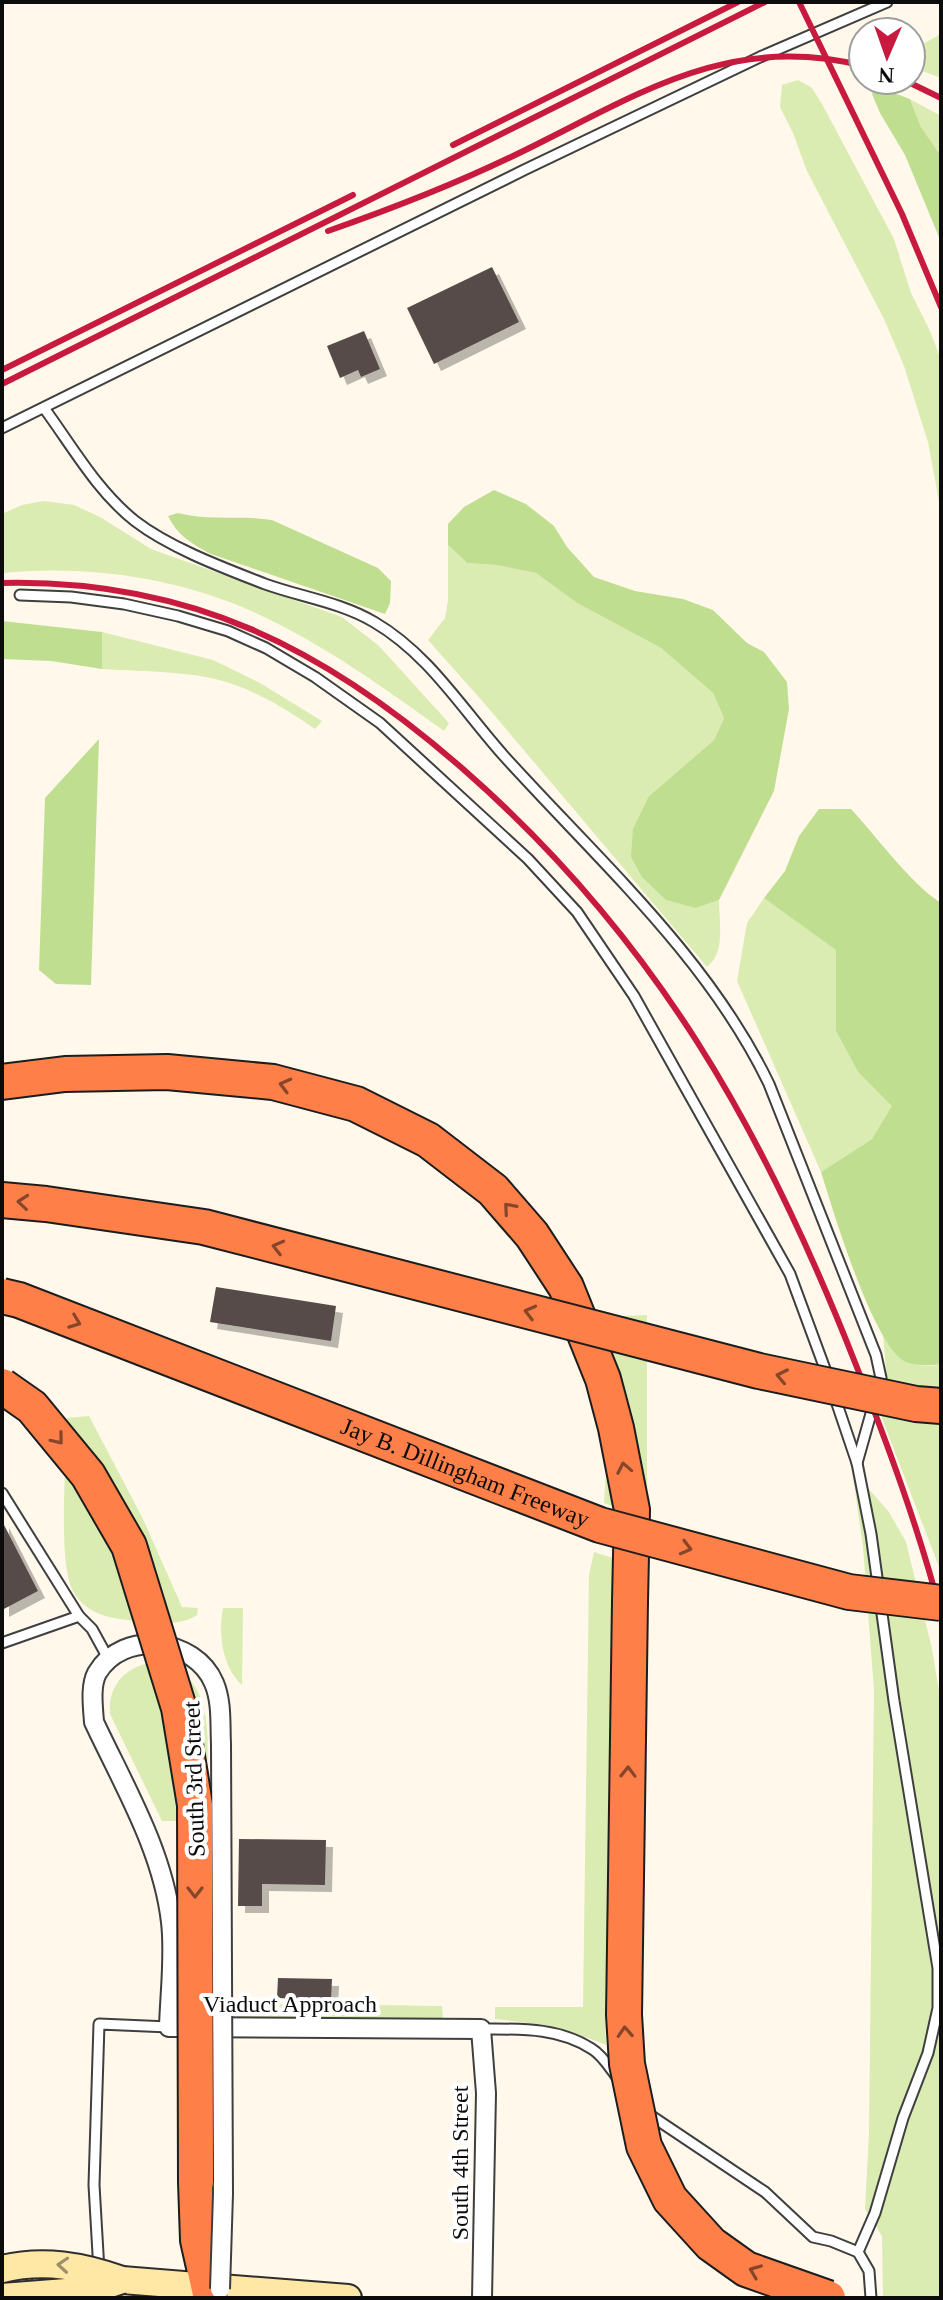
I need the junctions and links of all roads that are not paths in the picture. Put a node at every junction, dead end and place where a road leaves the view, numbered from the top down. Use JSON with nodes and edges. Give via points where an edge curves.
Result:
{"nodes":[{"id":1,"x":887,"y":2,"type":"edge"},
{"id":2,"x":44,"y":408,"type":"junction"},
{"id":3,"x":2,"y":428,"type":"edge"},
{"id":4,"x":20,"y":595,"type":"dead end"},
{"id":5,"x":2,"y":1082,"type":"edge"},
{"id":6,"x":2,"y":1200,"type":"edge"},
{"id":7,"x":2,"y":1296,"type":"edge"},
{"id":8,"x":2,"y":1386,"type":"edge"},
{"id":9,"x":941,"y":1406,"type":"edge"},
{"id":10,"x":857,"y":1463,"type":"junction"},
{"id":11,"x":2,"y":1493,"type":"edge"},
{"id":12,"x":941,"y":1603,"type":"edge"},
{"id":13,"x":79,"y":1616,"type":"junction"},
{"id":14,"x":2,"y":1643,"type":"edge"},
{"id":15,"x":109,"y":1660,"type":"junction"},
{"id":16,"x":169,"y":2027,"type":"junction"},
{"id":17,"x":481,"y":2029,"type":"junction"},
{"id":18,"x":858,"y":2252,"type":"junction"},
{"id":19,"x":12,"y":2274,"type":"edge"},
{"id":20,"x":2,"y":2283,"type":"edge"},
{"id":21,"x":112,"y":2289,"type":"edge"},
{"id":22,"x":215,"y":2294,"type":"edge"},
{"id":23,"x":2,"y":2297,"type":"edge"},
{"id":24,"x":348,"y":2298,"type":"edge"},
{"id":25,"x":482,"y":2298,"type":"edge"},
{"id":26,"x":828,"y":2298,"type":"edge"},
{"id":27,"x":871,"y":2298,"type":"edge"}],
"edges":[{"from":1,"to":2,"type":"lane","via":[[621,123]]},
{"from":2,"to":3,"type":"lane"},
{"from":2,"to":10,"type":"lane","via":[[103,490],[135,521],[219,565],[365,617],[423,661],[700,972],[751,1045],[769,1084],[876,1355],[881,1378]]},
{"from":4,"to":10,"type":"lane","via":[[138,607],[228,631],[266,648],[380,723],[528,859],[577,912],[634,996],[790,1274]]},
{"from":26,"to":5,"type":"highway","one_way":true,"bridge":true,"via":[[746,2269],[711,2244],[670,2199],[644,2146],[627,2064],[624,2015],[632,1510],[603,1379],[566,1287],[532,1235],[493,1190],[428,1140],[356,1104],[273,1082],[167,1072],[65,1074]]},
{"from":9,"to":6,"type":"highway","one_way":true,"bridge":true,"via":[[759,1371],[204,1227]]},
{"from":7,"to":12,"type":"highway","name":"Jay B. Dillingham Freeway","one_way":true,"bridge":true,"via":[[600,1525],[849,1592]]},
{"from":8,"to":22,"type":"highway","one_way":true,"bridge":true,"via":[[32,1407],[88,1475],[129,1546],[179,1708],[195,1805],[198,2240]]},
{"from":10,"to":18,"type":"lane","via":[[938,1968],[938,2008],[928,2053]]},
{"from":11,"to":13,"type":"lane"},
{"from":13,"to":14,"type":"lane"},
{"from":13,"to":15,"type":"lane"},
{"from":15,"to":16,"type":"street","name":"South 3rd Street","via":[[96,1674],[94,1722],[164,1881],[171,1925]]},
{"from":15,"to":22,"type":"street","name":"South 3rd Street","bridge":true,"via":[[140,1645],[184,1650],[202,1663],[219,1701],[223,2194]]},
{"from":16,"to":17,"type":"street","name":"Viaduct Approach"},
{"from":16,"to":21,"type":"lane","name":"Viaduct Approach","via":[[99,2024],[94,2185]]},
{"from":17,"to":18,"type":"lane","via":[[564,2035],[594,2050],[652,2118],[765,2192],[813,2237]]},
{"from":17,"to":25,"type":"street","name":"South 4th Street","via":[[486,2093]]},
{"from":18,"to":27,"type":"lane","via":[[869,2271]]},
{"from":19,"to":20,"type":"street"},
{"from":21,"to":19,"type":"main road","one_way":true,"bridge":true,"via":[[91,2269],[61,2264]]},
{"from":21,"to":22,"type":"main road"},
{"from":21,"to":23,"type":"main road","bridge":true},
{"from":22,"to":24,"type":"main road"}]}
